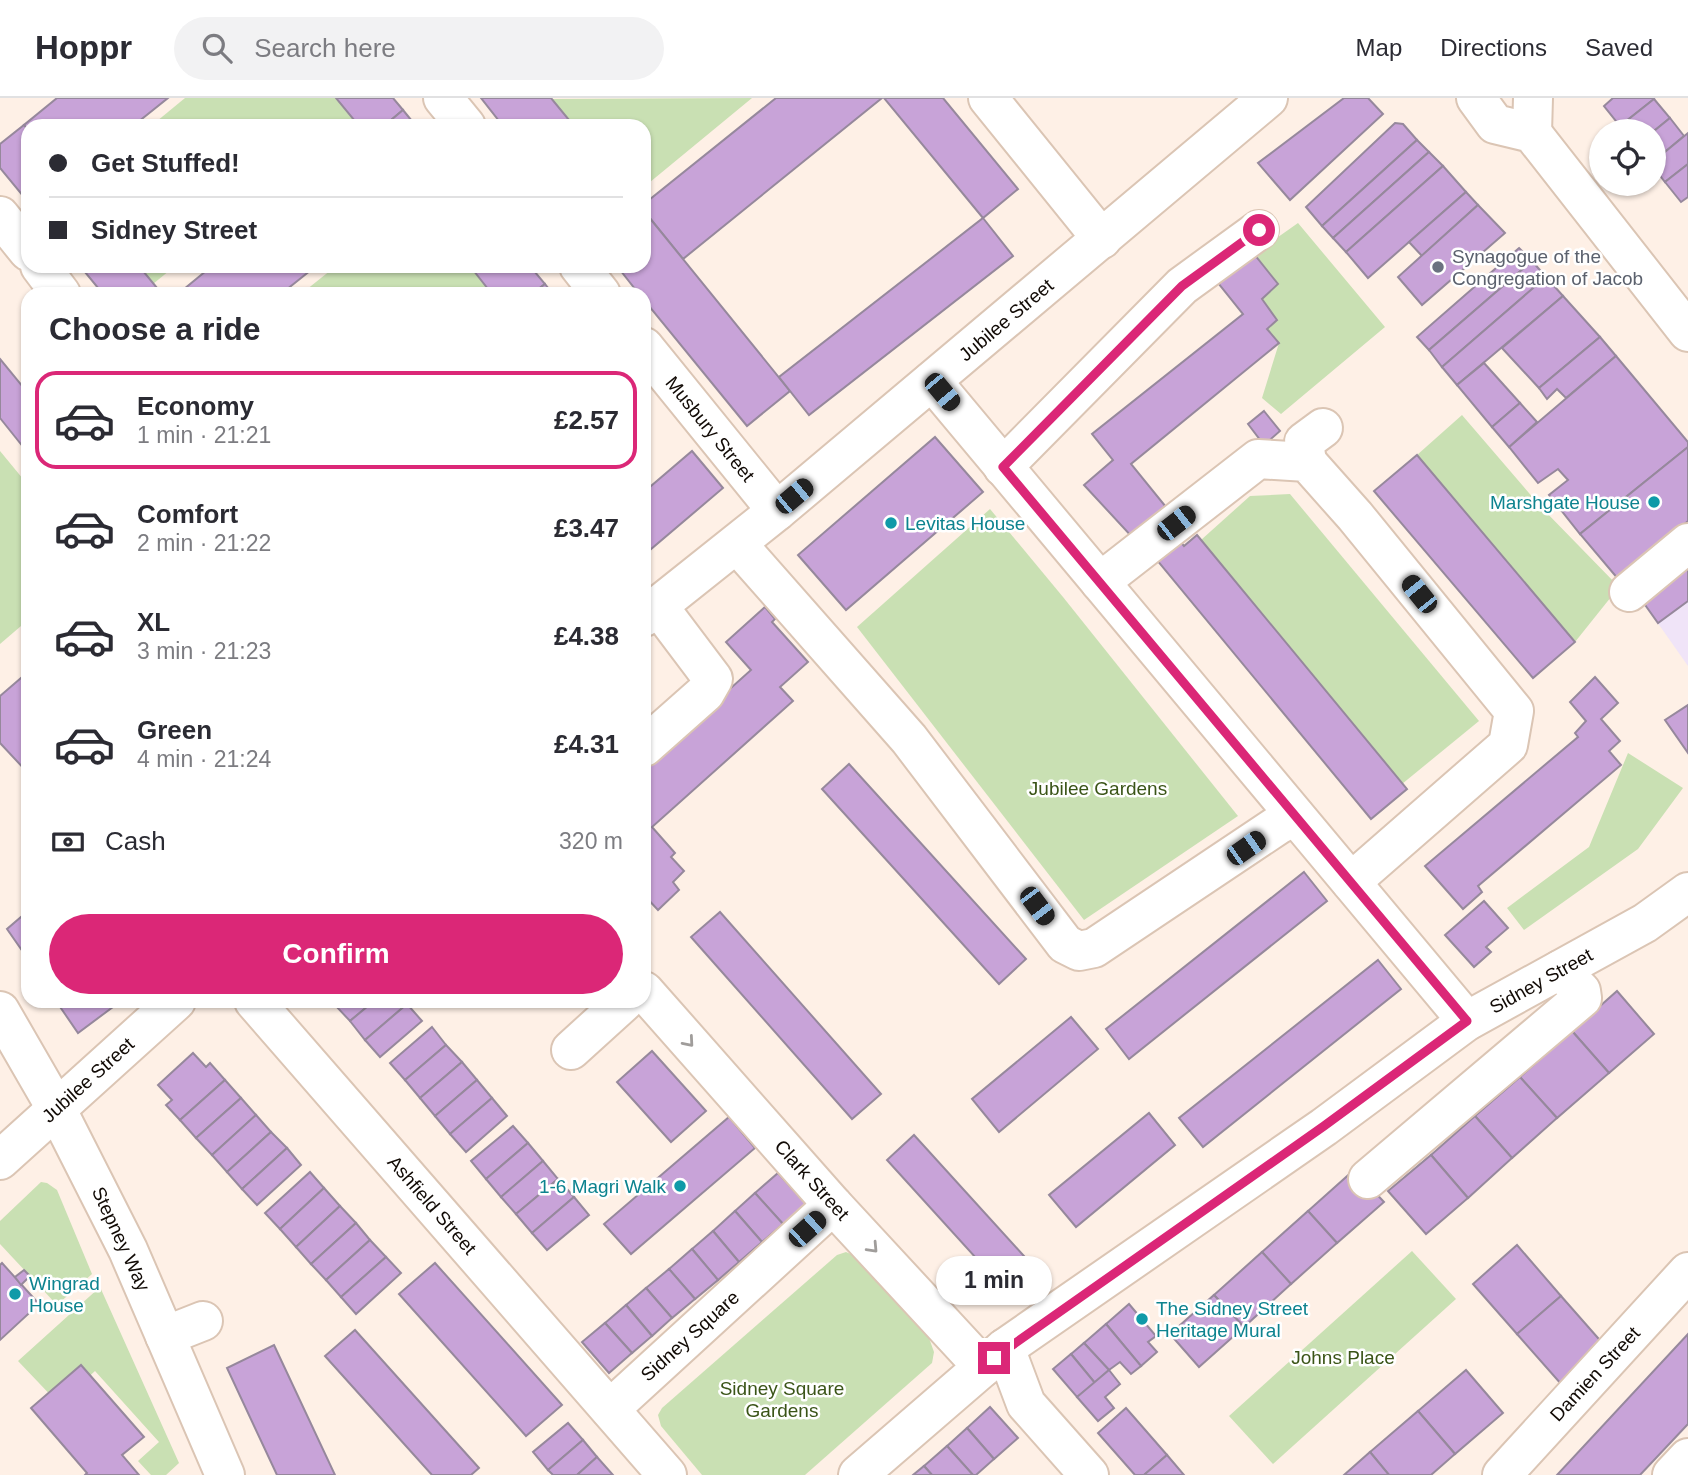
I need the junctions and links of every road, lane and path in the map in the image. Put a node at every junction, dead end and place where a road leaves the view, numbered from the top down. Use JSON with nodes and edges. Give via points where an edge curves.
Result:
{"nodes":[{"id":1,"x":443,"y":98,"type":"edge"},
{"id":2,"x":988,"y":98,"type":"edge"},
{"id":3,"x":1268,"y":98,"type":"edge"},
{"id":4,"x":1476,"y":98,"type":"edge"},
{"id":5,"x":1533,"y":116,"type":"edge"},
{"id":6,"x":460,"y":119,"type":"edge"},
{"id":7,"x":0,"y":216,"type":"edge"},
{"id":8,"x":1259,"y":230,"type":"dead end"},
{"id":9,"x":1102,"y":239,"type":"junction"},
{"id":10,"x":21,"y":242,"type":"edge"},
{"id":11,"x":584,"y":273,"type":"edge"},
{"id":12,"x":596,"y":287,"type":"edge"},
{"id":13,"x":1688,"y":332,"type":"edge"},
{"id":14,"x":651,"y":364,"type":"edge"},
{"id":15,"x":932,"y":381,"type":"junction"},
{"id":16,"x":1323,"y":428,"type":"dead end"},
{"id":17,"x":1307,"y":463,"type":"junction"},
{"id":18,"x":1003,"y":467,"type":"junction"},
{"id":19,"x":777,"y":511,"type":"junction"},
{"id":20,"x":1688,"y":543,"type":"edge"},
{"id":21,"x":737,"y":544,"type":"junction"},
{"id":22,"x":1100,"y":582,"type":"junction"},
{"id":23,"x":1629,"y":592,"type":"dead end"},
{"id":24,"x":651,"y":612,"type":"edge"},
{"id":25,"x":651,"y":741,"type":"edge"},
{"id":26,"x":1295,"y":816,"type":"junction"},
{"id":27,"x":1351,"y":882,"type":"junction"},
{"id":28,"x":1683,"y":908,"type":"edge"},
{"id":29,"x":1560,"y":970,"type":"junction"},
{"id":30,"x":651,"y":999,"type":"edge"},
{"id":31,"x":168,"y":1008,"type":"edge"},
{"id":32,"x":260,"y":1008,"type":"edge"},
{"id":33,"x":617,"y":1008,"type":"edge"},
{"id":34,"x":0,"y":1011,"type":"edge"},
{"id":35,"x":1481,"y":1014,"type":"junction"},
{"id":36,"x":1527,"y":1044,"type":"junction"},
{"id":37,"x":571,"y":1050,"type":"dead end"},
{"id":38,"x":56,"y":1108,"type":"junction"},
{"id":39,"x":0,"y":1160,"type":"edge"},
{"id":40,"x":1368,"y":1179,"type":"dead end"},
{"id":41,"x":833,"y":1205,"type":"junction"},
{"id":42,"x":1688,"y":1272,"type":"edge"},
{"id":43,"x":203,"y":1321,"type":"dead end"},
{"id":44,"x":165,"y":1336,"type":"junction"},
{"id":45,"x":994,"y":1358,"type":"junction"},
{"id":46,"x":610,"y":1409,"type":"junction"},
{"id":47,"x":1688,"y":1458,"type":"edge"},
{"id":48,"x":225,"y":1475,"type":"edge"},
{"id":49,"x":667,"y":1475,"type":"edge"},
{"id":50,"x":858,"y":1475,"type":"edge"},
{"id":51,"x":1089,"y":1475,"type":"edge"},
{"id":52,"x":1502,"y":1475,"type":"edge"},
{"id":53,"x":1672,"y":1475,"type":"edge"}],
"edges":[{"from":1,"to":6,"type":"main road"},
{"from":2,"to":9,"type":"main road"},
{"from":3,"to":9,"type":"main road","name":"Jubilee Street"},
{"from":4,"to":5,"type":"main road","via":[[1495,124]]},
{"from":5,"to":13,"type":"main road"},
{"from":7,"to":10,"type":"main road"},
{"from":8,"to":18,"type":"main road","via":[[1182,286]]},
{"from":9,"to":15,"type":"main road","name":"Jubilee Street"},
{"from":11,"to":12,"type":"main road"},
{"from":14,"to":19,"type":"main road","name":"Musbury Street","via":[[666,399]]},
{"from":15,"to":18,"type":"main road"},
{"from":15,"to":19,"type":"main road","name":"Jubilee Street"},
{"from":16,"to":17,"type":"main road","via":[[1304,442]]},
{"from":17,"to":22,"type":"main road","via":[[1258,459]]},
{"from":17,"to":27,"type":"main road","via":[[1514,711],[1508,745]]},
{"from":18,"to":22,"type":"main road"},
{"from":19,"to":21,"type":"main road","name":"Jubilee Street"},
{"from":20,"to":23,"type":"main road"},
{"from":21,"to":24,"type":"main road","name":"Jubilee Street"},
{"from":21,"to":26,"type":"main road","via":[[909,739],[1065,943],[1079,951],[1094,948]]},
{"from":22,"to":26,"type":"main road"},
{"from":24,"to":25,"type":"main road","via":[[713,679],[705,693]]},
{"from":26,"to":27,"type":"main road"},
{"from":27,"to":35,"type":"main road"},
{"from":28,"to":29,"type":"main road","name":"Sidney Street","via":[[1645,923]]},
{"from":29,"to":35,"type":"main road","name":"Sidney Street"},
{"from":29,"to":36,"type":"main road","via":[[1581,991],[1582,998]]},
{"from":30,"to":41,"type":"main road","name":"Clark Street","one_way":true},
{"from":31,"to":38,"type":"main road","name":"Jubilee Street"},
{"from":32,"to":46,"type":"main road","name":"Ashfield Street"},
{"from":33,"to":37,"type":"main road"},
{"from":34,"to":38,"type":"main road","name":"Stepney Way"},
{"from":35,"to":36,"type":"main road"},
{"from":35,"to":45,"type":"main road","name":"Sidney Street"},
{"from":36,"to":40,"type":"main road"},
{"from":38,"to":39,"type":"main road","name":"Jubilee Street"},
{"from":38,"to":44,"type":"main road","name":"Stepney Way","via":[[128,1250]]},
{"from":41,"to":45,"type":"main road","name":"Clark Street","one_way":true},
{"from":41,"to":46,"type":"main road","name":"Sidney Square"},
{"from":42,"to":52,"type":"main road","name":"Damien Street"},
{"from":43,"to":44,"type":"main road"},
{"from":44,"to":48,"type":"main road","name":"Stepney Way"},
{"from":45,"to":50,"type":"main road","name":"Sidney Street"},
{"from":45,"to":51,"type":"main road","name":"Clark Street","via":[[1026,1404]]},
{"from":46,"to":49,"type":"main road"},
{"from":47,"to":53,"type":"main road"}]}
